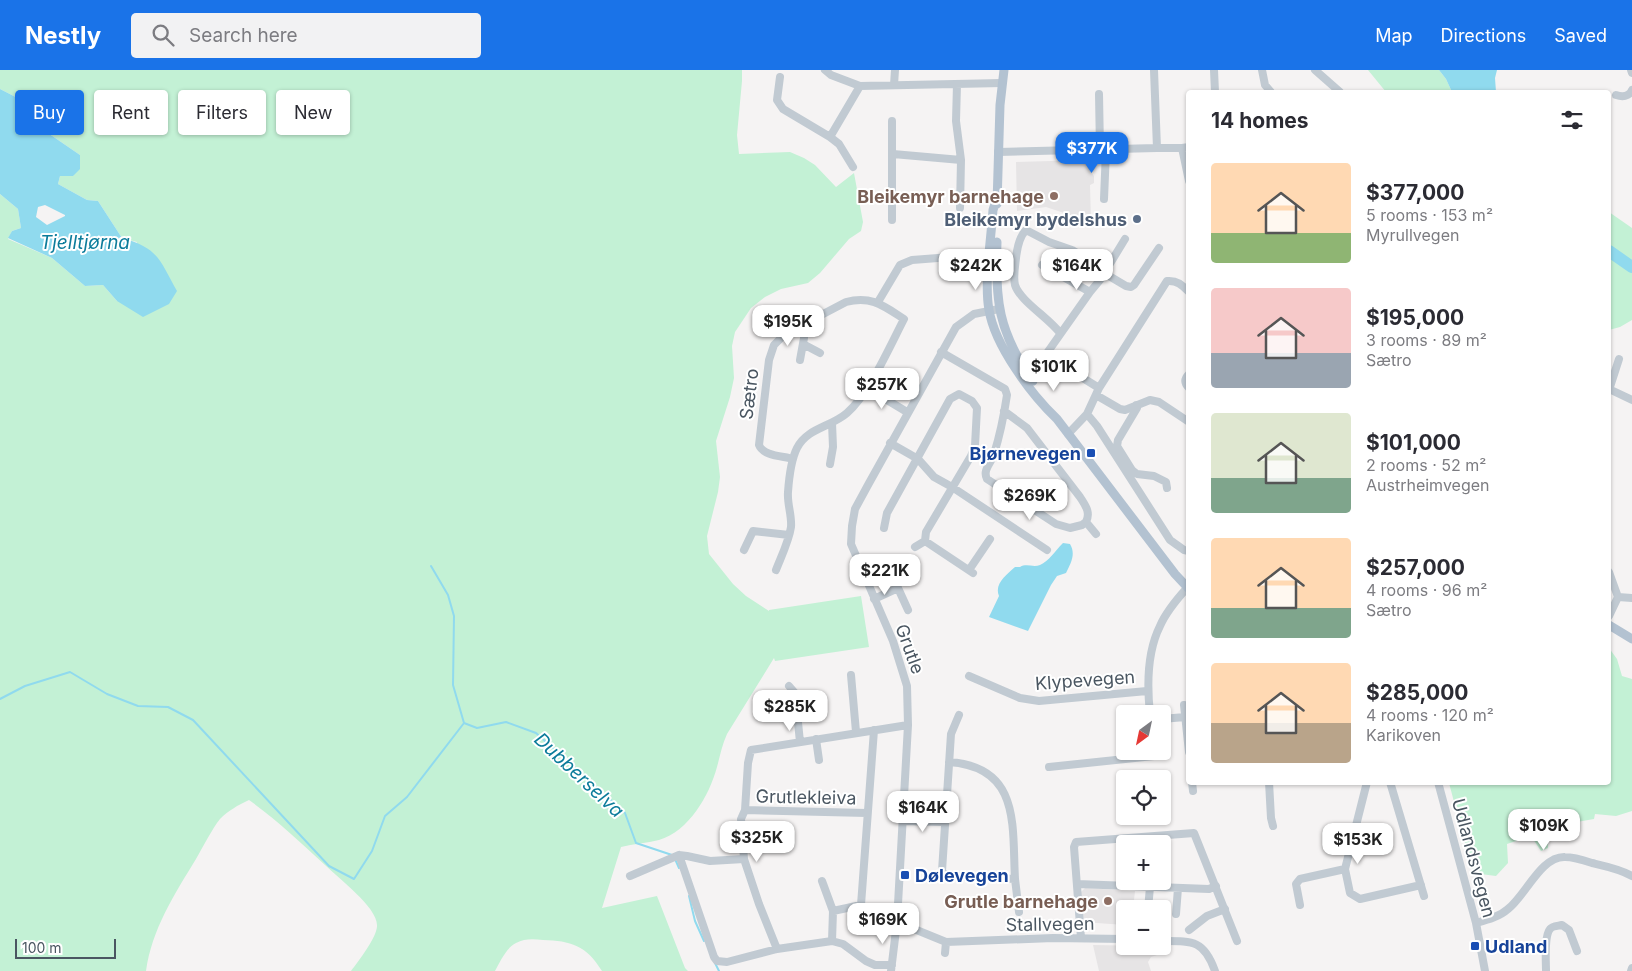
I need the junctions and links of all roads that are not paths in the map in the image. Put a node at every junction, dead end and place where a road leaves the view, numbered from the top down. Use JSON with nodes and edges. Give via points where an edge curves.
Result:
{"nodes":[{"id":1,"x":895,"y":70,"type":"edge"},
{"id":2,"x":1004,"y":70,"type":"edge"},
{"id":3,"x":1154,"y":70,"type":"edge"},
{"id":4,"x":1214,"y":70,"type":"edge"},
{"id":5,"x":1262,"y":70,"type":"edge"},
{"id":6,"x":1315,"y":70,"type":"edge"},
{"id":7,"x":830,"y":72,"type":"edge"},
{"id":8,"x":780,"y":77,"type":"dead end"},
{"id":9,"x":1002,"y":83,"type":"junction"},
{"id":10,"x":958,"y":84,"type":"junction"},
{"id":11,"x":894,"y":85,"type":"junction"},
{"id":12,"x":860,"y":86,"type":"junction"},
{"id":13,"x":1215,"y":90,"type":"edge"},
{"id":14,"x":1270,"y":90,"type":"edge"},
{"id":15,"x":1338,"y":90,"type":"edge"},
{"id":16,"x":1632,"y":90,"type":"edge"},
{"id":17,"x":1099,"y":94,"type":"dead end"},
{"id":18,"x":1616,"y":95,"type":"dead end"},
{"id":19,"x":892,"y":121,"type":"dead end"},
{"id":20,"x":830,"y":137,"type":"junction"},
{"id":21,"x":1185,"y":147,"type":"edge"},
{"id":22,"x":1157,"y":148,"type":"junction"},
{"id":23,"x":1103,"y":150,"type":"junction"},
{"id":24,"x":998,"y":152,"type":"junction"},
{"id":25,"x":893,"y":154,"type":"junction"},
{"id":26,"x":961,"y":160,"type":"junction"},
{"id":27,"x":853,"y":167,"type":"dead end"},
{"id":28,"x":1104,"y":198,"type":"dead end"},
{"id":29,"x":996,"y":201,"type":"junction"},
{"id":30,"x":960,"y":208,"type":"dead end"},
{"id":31,"x":892,"y":220,"type":"dead end"},
{"id":32,"x":1125,"y":239,"type":"dead end"},
{"id":33,"x":1159,"y":248,"type":"dead end"},
{"id":34,"x":951,"y":257,"type":"dead end"},
{"id":35,"x":1042,"y":266,"type":"dead end"},
{"id":36,"x":1104,"y":273,"type":"junction"},
{"id":37,"x":1186,"y":288,"type":"edge"},
{"id":38,"x":1090,"y":292,"type":"junction"},
{"id":39,"x":878,"y":302,"type":"junction"},
{"id":40,"x":999,"y":309,"type":"junction"},
{"id":41,"x":989,"y":310,"type":"junction"},
{"id":42,"x":804,"y":324,"type":"junction"},
{"id":43,"x":1060,"y":333,"type":"junction"},
{"id":44,"x":803,"y":344,"type":"junction"},
{"id":45,"x":941,"y":352,"type":"junction"},
{"id":46,"x":820,"y":353,"type":"dead end"},
{"id":47,"x":1619,"y":359,"type":"dead end"},
{"id":48,"x":800,"y":360,"type":"dead end"},
{"id":49,"x":1611,"y":383,"type":"edge"},
{"id":50,"x":867,"y":388,"type":"junction"},
{"id":51,"x":1611,"y":390,"type":"edge"},
{"id":52,"x":1098,"y":392,"type":"junction"},
{"id":53,"x":1632,"y":400,"type":"edge"},
{"id":54,"x":1136,"y":405,"type":"junction"},
{"id":55,"x":1004,"y":411,"type":"junction"},
{"id":56,"x":908,"y":412,"type":"junction"},
{"id":57,"x":1087,"y":414,"type":"junction"},
{"id":58,"x":1057,"y":419,"type":"junction"},
{"id":59,"x":1186,"y":420,"type":"edge"},
{"id":60,"x":832,"y":423,"type":"junction"},
{"id":61,"x":1068,"y":434,"type":"junction"},
{"id":62,"x":890,"y":443,"type":"junction"},
{"id":63,"x":793,"y":459,"type":"junction"},
{"id":64,"x":918,"y":459,"type":"junction"},
{"id":65,"x":830,"y":464,"type":"dead end"},
{"id":66,"x":952,"y":487,"type":"junction"},
{"id":67,"x":1167,"y":488,"type":"dead end"},
{"id":68,"x":1086,"y":522,"type":"junction"},
{"id":69,"x":884,"y":528,"type":"dead end"},
{"id":70,"x":1096,"y":534,"type":"dead end"},
{"id":71,"x":789,"y":535,"type":"junction"},
{"id":72,"x":990,"y":539,"type":"dead end"},
{"id":73,"x":925,"y":541,"type":"junction"},
{"id":74,"x":915,"y":547,"type":"dead end"},
{"id":75,"x":744,"y":550,"type":"dead end"},
{"id":76,"x":1048,"y":550,"type":"dead end"},
{"id":77,"x":1186,"y":550,"type":"edge"},
{"id":78,"x":776,"y":570,"type":"dead end"},
{"id":79,"x":1611,"y":577,"type":"edge"},
{"id":80,"x":1186,"y":587,"type":"edge"},
{"id":81,"x":1186,"y":591,"type":"edge"},
{"id":82,"x":1618,"y":596,"type":"junction"},
{"id":83,"x":1632,"y":598,"type":"edge"},
{"id":84,"x":874,"y":599,"type":"junction"},
{"id":85,"x":908,"y":610,"type":"dead end"},
{"id":86,"x":1611,"y":612,"type":"edge"},
{"id":87,"x":1611,"y":626,"type":"edge"},
{"id":88,"x":1632,"y":639,"type":"edge"},
{"id":89,"x":851,"y":674,"type":"dead end"},
{"id":90,"x":969,"y":676,"type":"dead end"},
{"id":91,"x":788,"y":686,"type":"dead end"},
{"id":92,"x":1147,"y":691,"type":"junction"},
{"id":93,"x":1149,"y":705,"type":"edge"},
{"id":94,"x":1184,"y":705,"type":"dead end"},
{"id":95,"x":959,"y":715,"type":"dead end"},
{"id":96,"x":1185,"y":717,"type":"junction"},
{"id":97,"x":1171,"y":718,"type":"edge"},
{"id":98,"x":908,"y":725,"type":"junction"},
{"id":99,"x":1186,"y":726,"type":"edge"},
{"id":100,"x":874,"y":730,"type":"junction"},
{"id":101,"x":856,"y":732,"type":"junction"},
{"id":102,"x":816,"y":739,"type":"junction"},
{"id":103,"x":800,"y":742,"type":"junction"},
{"id":104,"x":819,"y":760,"type":"dead end"},
{"id":105,"x":1116,"y":760,"type":"edge"},
{"id":106,"x":949,"y":762,"type":"junction"},
{"id":107,"x":1049,"y":767,"type":"dead end"},
{"id":108,"x":1192,"y":785,"type":"edge"},
{"id":109,"x":1269,"y":785,"type":"edge"},
{"id":110,"x":1366,"y":785,"type":"edge"},
{"id":111,"x":1391,"y":785,"type":"edge"},
{"id":112,"x":1439,"y":785,"type":"edge"},
{"id":113,"x":1193,"y":791,"type":"dead end"},
{"id":114,"x":745,"y":810,"type":"junction"},
{"id":115,"x":868,"y":813,"type":"junction"},
{"id":116,"x":902,"y":821,"type":"junction"},
{"id":117,"x":944,"y":822,"type":"junction"},
{"id":118,"x":1273,"y":826,"type":"dead end"},
{"id":119,"x":679,"y":855,"type":"junction"},
{"id":120,"x":744,"y":859,"type":"junction"},
{"id":121,"x":1346,"y":869,"type":"junction"},
{"id":122,"x":630,"y":876,"type":"dead end"},
{"id":123,"x":1632,"y":876,"type":"edge"},
{"id":124,"x":1015,"y":879,"type":"junction"},
{"id":125,"x":822,"y":881,"type":"dead end"},
{"id":126,"x":1077,"y":884,"type":"junction"},
{"id":127,"x":1421,"y":885,"type":"junction"},
{"id":128,"x":1116,"y":886,"type":"edge"},
{"id":129,"x":1216,"y":886,"type":"junction"},
{"id":130,"x":1171,"y":888,"type":"edge"},
{"id":131,"x":1178,"y":888,"type":"junction"},
{"id":132,"x":1424,"y":896,"type":"dead end"},
{"id":133,"x":1300,"y":905,"type":"dead end"},
{"id":134,"x":1226,"y":910,"type":"junction"},
{"id":135,"x":833,"y":911,"type":"junction"},
{"id":136,"x":1019,"y":912,"type":"dead end"},
{"id":137,"x":1176,"y":914,"type":"dead end"},
{"id":138,"x":897,"y":922,"type":"junction"},
{"id":139,"x":1476,"y":924,"type":"junction"},
{"id":140,"x":1189,"y":930,"type":"dead end"},
{"id":141,"x":1081,"y":938,"type":"junction"},
{"id":142,"x":1116,"y":939,"type":"edge"},
{"id":143,"x":832,"y":940,"type":"junction"},
{"id":144,"x":1171,"y":941,"type":"edge"},
{"id":145,"x":1238,"y":941,"type":"dead end"},
{"id":146,"x":946,"y":942,"type":"junction"},
{"id":147,"x":777,"y":950,"type":"junction"},
{"id":148,"x":1577,"y":951,"type":"dead end"},
{"id":149,"x":945,"y":953,"type":"dead end"},
{"id":150,"x":717,"y":961,"type":"junction"},
{"id":151,"x":891,"y":968,"type":"edge"},
{"id":152,"x":716,"y":971,"type":"edge"},
{"id":153,"x":1215,"y":971,"type":"edge"},
{"id":154,"x":1485,"y":971,"type":"edge"},
{"id":155,"x":1546,"y":971,"type":"edge"}],
"edges":[{"from":1,"to":11,"type":"street"},
{"from":2,"to":9,"type":"main road"},
{"from":3,"to":22,"type":"street"},
{"from":4,"to":13,"type":"street"},
{"from":5,"to":14,"type":"street"},
{"from":6,"to":15,"type":"street"},
{"from":7,"to":12,"type":"street"},
{"from":8,"to":20,"type":"street","via":[[777,100],[783,109]]},
{"from":9,"to":10,"type":"street"},
{"from":9,"to":24,"type":"main road"},
{"from":10,"to":11,"type":"street"},
{"from":10,"to":26,"type":"street","via":[[956,121]]},
{"from":11,"to":12,"type":"street"},
{"from":12,"to":20,"type":"street"},
{"from":16,"to":18,"type":"street","via":[[1629,95]]},
{"from":17,"to":23,"type":"street"},
{"from":19,"to":25,"type":"street"},
{"from":20,"to":27,"type":"street","via":[[839,144]]},
{"from":21,"to":22,"type":"street"},
{"from":22,"to":23,"type":"street"},
{"from":23,"to":24,"type":"street"},
{"from":23,"to":28,"type":"street"},
{"from":24,"to":29,"type":"main road"},
{"from":25,"to":26,"type":"street"},
{"from":25,"to":31,"type":"street"},
{"from":26,"to":30,"type":"street"},
{"from":29,"to":40,"type":"main road"},
{"from":29,"to":41,"type":"main road","via":[[988,283]]},
{"from":32,"to":36,"type":"street"},
{"from":33,"to":36,"type":"street","via":[[1131,287]]},
{"from":34,"to":39,"type":"street","via":[[912,260],[900,265]]},
{"from":35,"to":38,"type":"street"},
{"from":36,"to":38,"type":"street"},
{"from":36,"to":43,"type":"street","via":[[1100,267],[1072,250],[1026,230],[1022,234],[1015,266],[1018,294]]},
{"from":37,"to":52,"type":"street","via":[[1174,280],[1167,281]]},
{"from":38,"to":43,"type":"street"},
{"from":39,"to":42,"type":"street","name":"Sætro","via":[[861,299],[846,302]]},
{"from":39,"to":50,"type":"street","name":"Sætro","via":[[904,319]]},
{"from":40,"to":41,"type":"street","name":"Grutle"},
{"from":40,"to":58,"type":"main road","via":[[1014,351]]},
{"from":41,"to":45,"type":"street","name":"Grutle","via":[[974,314],[956,327]]},
{"from":41,"to":58,"type":"main road","via":[[1010,359]]},
{"from":42,"to":44,"type":"street"},
{"from":42,"to":63,"type":"street","name":"Sætro","via":[[785,334],[774,345],[758,441],[762,451]]},
{"from":43,"to":52,"type":"street","via":[[1047,354]]},
{"from":44,"to":46,"type":"street"},
{"from":44,"to":48,"type":"street"},
{"from":45,"to":55,"type":"street","via":[[1005,389]]},
{"from":45,"to":56,"type":"street","name":"Grutle"},
{"from":47,"to":49,"type":"street"},
{"from":50,"to":56,"type":"street"},
{"from":50,"to":60,"type":"street","name":"Sætro","via":[[846,414]]},
{"from":51,"to":53,"type":"street"},
{"from":52,"to":54,"type":"street","via":[[1120,409]]},
{"from":52,"to":57,"type":"street"},
{"from":54,"to":59,"type":"street","via":[[1150,400],[1160,402]]},
{"from":54,"to":67,"type":"street","via":[[1117,446],[1132,470],[1166,482]]},
{"from":55,"to":68,"type":"street","via":[[1027,428],[1080,497],[1088,509]]},
{"from":55,"to":68,"type":"street","via":[[994,456],[985,472],[987,479],[1056,524],[1070,528]]},
{"from":56,"to":62,"type":"street","name":"Grutle"},
{"from":57,"to":61,"type":"street"},
{"from":57,"to":77,"type":"street","via":[[1170,540]]},
{"from":58,"to":61,"type":"main road"},
{"from":60,"to":63,"type":"street","name":"Sætro","via":[[802,439]]},
{"from":60,"to":65,"type":"street"},
{"from":61,"to":80,"type":"main road"},
{"from":62,"to":64,"type":"street"},
{"from":62,"to":84,"type":"street","name":"Grutle","via":[[855,509],[852,526],[851,544]]},
{"from":63,"to":71,"type":"street","name":"Sætro","via":[[788,493]]},
{"from":64,"to":66,"type":"street","via":[[934,478]]},
{"from":64,"to":66,"type":"street","via":[[950,399],[959,394],[972,401],[977,408],[974,446]]},
{"from":64,"to":69,"type":"street","via":[[887,513]]},
{"from":66,"to":73,"type":"street","via":[[926,532]]},
{"from":66,"to":76,"type":"street"},
{"from":68,"to":70,"type":"street"},
{"from":71,"to":75,"type":"street","via":[[753,531]]},
{"from":71,"to":78,"type":"street","name":"Sætro"},
{"from":72,"to":73,"type":"street","via":[[971,572]]},
{"from":73,"to":74,"type":"street"},
{"from":79,"to":82,"type":"street"},
{"from":81,"to":92,"type":"street","via":[[1159,626],[1153,644]]},
{"from":82,"to":83,"type":"street"},
{"from":82,"to":86,"type":"street"},
{"from":84,"to":85,"type":"street","via":[[898,588]]},
{"from":84,"to":98,"type":"street","name":"Grutle","via":[[893,641],[907,686]]},
{"from":87,"to":88,"type":"main road"},
{"from":89,"to":101,"type":"street"},
{"from":90,"to":92,"type":"street","name":"Klypevegen","via":[[1020,698],[1039,701]]},
{"from":91,"to":103,"type":"street","via":[[795,693]]},
{"from":92,"to":93,"type":"street"},
{"from":94,"to":96,"type":"street"},
{"from":95,"to":106,"type":"street","via":[[951,734]]},
{"from":96,"to":97,"type":"street"},
{"from":96,"to":99,"type":"street"},
{"from":98,"to":100,"type":"street"},
{"from":98,"to":116,"type":"street","name":"Grutle"},
{"from":100,"to":101,"type":"street"},
{"from":100,"to":115,"type":"street","name":"Grutlekleiva"},
{"from":101,"to":102,"type":"street"},
{"from":102,"to":103,"type":"street"},
{"from":102,"to":104,"type":"street"},
{"from":103,"to":114,"type":"street","via":[[751,750]]},
{"from":105,"to":107,"type":"street"},
{"from":106,"to":117,"type":"street"},
{"from":106,"to":124,"type":"street","via":[[987,773],[1006,794],[1011,814]]},
{"from":108,"to":113,"type":"street"},
{"from":109,"to":118,"type":"street"},
{"from":110,"to":121,"type":"street"},
{"from":111,"to":127,"type":"street"},
{"from":112,"to":139,"type":"street","name":"Udlandsvegen"},
{"from":114,"to":115,"type":"street","name":"Grutlekleiva"},
{"from":114,"to":120,"type":"street","via":[[740,819]]},
{"from":115,"to":135,"type":"street","name":"Grutlekleiva","via":[[861,905]]},
{"from":116,"to":117,"type":"street"},
{"from":116,"to":138,"type":"street","name":"Grutle"},
{"from":117,"to":124,"type":"street","via":[[944,873]]},
{"from":119,"to":120,"type":"street","via":[[710,861]]},
{"from":119,"to":122,"type":"street"},
{"from":119,"to":150,"type":"street"},
{"from":120,"to":147,"type":"street"},
{"from":121,"to":127,"type":"street","via":[[1350,893],[1360,899]]},
{"from":121,"to":133,"type":"street","via":[[1300,879],[1296,884]]},
{"from":123,"to":139,"type":"street","via":[[1571,857],[1556,858],[1550,860],[1508,909]]},
{"from":124,"to":136,"type":"street"},
{"from":125,"to":135,"type":"street"},
{"from":126,"to":128,"type":"street"},
{"from":126,"to":129,"type":"street","via":[[1076,842],[1194,833]]},
{"from":126,"to":141,"type":"street"},
{"from":127,"to":132,"type":"street"},
{"from":129,"to":131,"type":"street","via":[[1209,889]]},
{"from":129,"to":134,"type":"street"},
{"from":130,"to":131,"type":"street"},
{"from":131,"to":137,"type":"street"},
{"from":134,"to":140,"type":"street","via":[[1207,916]]},
{"from":134,"to":145,"type":"street"},
{"from":135,"to":143,"type":"street"},
{"from":138,"to":146,"type":"street","name":"Stallvegen"},
{"from":138,"to":151,"type":"street","name":"Grutle"},
{"from":139,"to":154,"type":"street","name":"Udlandsvegen"},
{"from":141,"to":142,"type":"street","name":"Stallvegen"},
{"from":141,"to":146,"type":"street","name":"Stallvegen"},
{"from":143,"to":147,"type":"street"},
{"from":143,"to":151,"type":"street","via":[[843,944],[866,962]]},
{"from":144,"to":153,"type":"street","via":[[1200,946],[1210,957]]},
{"from":146,"to":149,"type":"street"},
{"from":147,"to":150,"type":"street","via":[[727,962]]},
{"from":148,"to":155,"type":"street","via":[[1569,930],[1562,925],[1554,926],[1547,937]]},
{"from":150,"to":152,"type":"street"}]}
